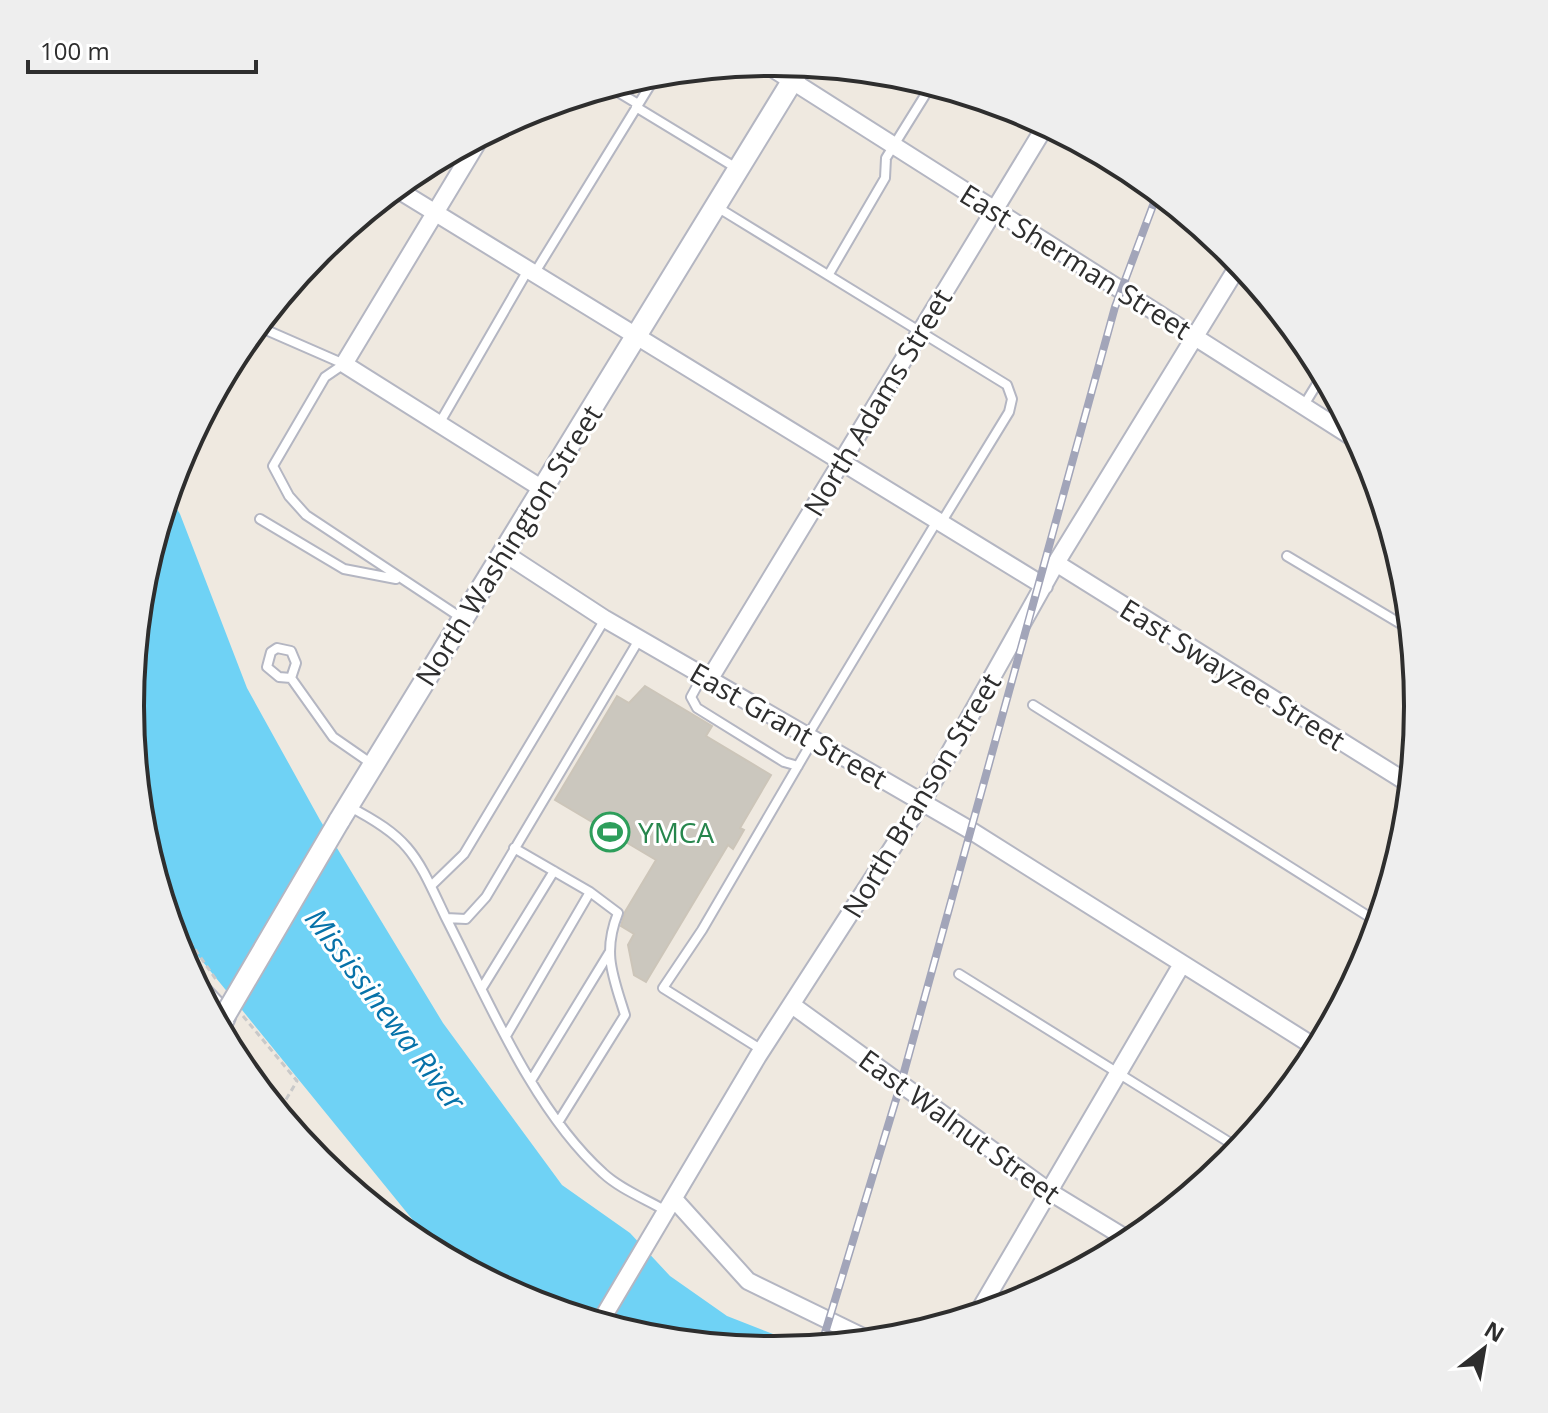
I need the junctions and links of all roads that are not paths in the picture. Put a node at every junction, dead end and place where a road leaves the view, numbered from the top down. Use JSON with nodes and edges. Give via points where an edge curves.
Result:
{"nodes":[{"id":1,"x":794,"y":76,"type":"edge"},
{"id":2,"x":803,"y":77,"type":"edge"},
{"id":3,"x":648,"y":89,"type":"edge"},
{"id":4,"x":926,"y":94,"type":"edge"},
{"id":5,"x":621,"y":95,"type":"edge"},
{"id":6,"x":637,"y":106,"type":"junction"},
{"id":7,"x":1040,"y":135,"type":"edge"},
{"id":8,"x":894,"y":146,"type":"junction"},
{"id":9,"x":470,"y":154,"type":"edge"},
{"id":10,"x":738,"y":170,"type":"junction"},
{"id":11,"x":406,"y":195,"type":"edge"},
{"id":12,"x":716,"y":207,"type":"junction"},
{"id":13,"x":993,"y":209,"type":"junction"},
{"id":14,"x":434,"y":213,"type":"junction"},
{"id":15,"x":531,"y":272,"type":"junction"},
{"id":16,"x":829,"y":274,"type":"junction"},
{"id":17,"x":1233,"y":275,"type":"edge"},
{"id":18,"x":920,"y":330,"type":"junction"},
{"id":19,"x":268,"y":331,"type":"edge"},
{"id":20,"x":637,"y":337,"type":"junction"},
{"id":21,"x":1195,"y":337,"type":"junction"},
{"id":22,"x":344,"y":364,"type":"junction"},
{"id":23,"x":1316,"y":385,"type":"edge"},
{"id":24,"x":1303,"y":406,"type":"junction"},
{"id":25,"x":439,"y":424,"type":"junction"},
{"id":26,"x":1340,"y":429,"type":"edge"},
{"id":27,"x":842,"y":462,"type":"junction"},
{"id":28,"x":541,"y":488,"type":"junction"},
{"id":29,"x":260,"y":519,"type":"dead end"},
{"id":30,"x":940,"y":522,"type":"junction"},
{"id":31,"x":504,"y":553,"type":"junction"},
{"id":32,"x":1287,"y":556,"type":"dead end"},
{"id":33,"x":1056,"y":563,"type":"junction"},
{"id":34,"x":400,"y":581,"type":"junction"},
{"id":35,"x":1044,"y":586,"type":"junction"},
{"id":36,"x":463,"y":619,"type":"junction"},
{"id":37,"x":605,"y":619,"type":"junction"},
{"id":38,"x":1399,"y":623,"type":"edge"},
{"id":39,"x":640,"y":637,"type":"junction"},
{"id":40,"x":706,"y":677,"type":"junction"},
{"id":41,"x":291,"y":678,"type":"dead end"},
{"id":42,"x":1033,"y":705,"type":"dead end"},
{"id":43,"x":810,"y":738,"type":"junction"},
{"id":44,"x":373,"y":765,"type":"junction"},
{"id":45,"x":798,"y":766,"type":"junction"},
{"id":46,"x":1400,"y":778,"type":"edge"},
{"id":47,"x":922,"y":802,"type":"junction"},
{"id":48,"x":344,"y":814,"type":"junction"},
{"id":49,"x":514,"y":848,"type":"junction"},
{"id":50,"x":554,"y":871,"type":"junction"},
{"id":51,"x":431,"y":886,"type":"junction"},
{"id":52,"x":590,"y":892,"type":"junction"},
{"id":53,"x":1368,"y":916,"type":"edge"},
{"id":54,"x":446,"y":918,"type":"junction"},
{"id":55,"x":609,"y":952,"type":"junction"},
{"id":56,"x":1182,"y":964,"type":"junction"},
{"id":57,"x":959,"y":974,"type":"dead end"},
{"id":58,"x":482,"y":988,"type":"junction"},
{"id":59,"x":792,"y":1005,"type":"junction"},
{"id":60,"x":225,"y":1016,"type":"edge"},
{"id":61,"x":506,"y":1036,"type":"junction"},
{"id":62,"x":1307,"y":1042,"type":"edge"},
{"id":63,"x":762,"y":1050,"type":"junction"},
{"id":64,"x":1120,"y":1071,"type":"junction"},
{"id":65,"x":532,"y":1079,"type":"junction"},
{"id":66,"x":559,"y":1121,"type":"junction"},
{"id":67,"x":1229,"y":1142,"type":"edge"},
{"id":68,"x":1050,"y":1192,"type":"junction"},
{"id":69,"x":667,"y":1210,"type":"junction"},
{"id":70,"x":1119,"y":1234,"type":"edge"},
{"id":71,"x":985,"y":1301,"type":"edge"},
{"id":72,"x":605,"y":1314,"type":"edge"},
{"id":73,"x":853,"y":1332,"type":"edge"}],
"edges":[{"from":1,"to":10,"type":"street","name":"North Washington Street"},
{"from":2,"to":8,"type":"street","name":"East Sherman Street"},
{"from":3,"to":6,"type":"lane"},
{"from":4,"to":8,"type":"lane"},
{"from":5,"to":6,"type":"lane"},
{"from":6,"to":10,"type":"lane"},
{"from":6,"to":15,"type":"lane"},
{"from":7,"to":13,"type":"street","name":"North Adams Street"},
{"from":8,"to":13,"type":"street","name":"East Sherman Street"},
{"from":8,"to":16,"type":"lane","via":[[886,158],[885,178]]},
{"from":9,"to":14,"type":"street"},
{"from":10,"to":12,"type":"street","name":"North Washington Street"},
{"from":11,"to":14,"type":"street"},
{"from":12,"to":16,"type":"lane"},
{"from":12,"to":20,"type":"street","name":"North Washington Street"},
{"from":13,"to":18,"type":"street","name":"North Adams Street"},
{"from":13,"to":21,"type":"street","name":"East Sherman Street"},
{"from":14,"to":15,"type":"street"},
{"from":14,"to":22,"type":"street"},
{"from":15,"to":20,"type":"street"},
{"from":15,"to":25,"type":"lane"},
{"from":16,"to":18,"type":"lane"},
{"from":17,"to":21,"type":"street","name":"North Branson Street"},
{"from":18,"to":27,"type":"street","name":"North Adams Street"},
{"from":18,"to":30,"type":"lane","via":[[1007,385],[1012,399]]},
{"from":19,"to":22,"type":"lane"},
{"from":20,"to":27,"type":"street"},
{"from":20,"to":28,"type":"street","name":"North Washington Street"},
{"from":21,"to":24,"type":"street","name":"East Sherman Street"},
{"from":21,"to":33,"type":"street","name":"North Branson Street"},
{"from":22,"to":25,"type":"street"},
{"from":22,"to":34,"type":"lane","via":[[325,377],[273,466],[306,515]]},
{"from":23,"to":24,"type":"lane"},
{"from":24,"to":26,"type":"street","name":"East Sherman Street"},
{"from":25,"to":28,"type":"street"},
{"from":27,"to":30,"type":"street"},
{"from":27,"to":40,"type":"street","name":"North Adams Street"},
{"from":28,"to":31,"type":"street","name":"North Washington Street"},
{"from":29,"to":34,"type":"lane","via":[[344,569]]},
{"from":30,"to":35,"type":"street"},
{"from":30,"to":43,"type":"lane"},
{"from":31,"to":36,"type":"street","name":"North Washington Street"},
{"from":31,"to":37,"type":"street","name":"East Grant Street"},
{"from":32,"to":38,"type":"lane"},
{"from":33,"to":35,"type":"street","name":"North Branson Street"},
{"from":33,"to":46,"type":"street","name":"East Swayzee Street"},
{"from":34,"to":36,"type":"lane"},
{"from":35,"to":47,"type":"street","name":"North Branson Street"},
{"from":36,"to":44,"type":"street","name":"North Washington Street"},
{"from":37,"to":39,"type":"street","name":"East Grant Street"},
{"from":37,"to":51,"type":"lane","via":[[464,854]]},
{"from":39,"to":40,"type":"street","name":"East Grant Street"},
{"from":39,"to":49,"type":"lane"},
{"from":40,"to":43,"type":"street","name":"East Grant Street"},
{"from":40,"to":45,"type":"lane","via":[[691,697],[697,708]]},
{"from":41,"to":44,"type":"lane","via":[[333,737]]},
{"from":42,"to":53,"type":"lane"},
{"from":43,"to":45,"type":"lane"},
{"from":43,"to":47,"type":"street","name":"East Grant Street"},
{"from":44,"to":48,"type":"street","name":"North Washington Street"},
{"from":45,"to":63,"type":"lane","via":[[663,988]]},
{"from":47,"to":56,"type":"street","name":"East Grant Street"},
{"from":47,"to":59,"type":"street","name":"North Branson Street"},
{"from":48,"to":51,"type":"lane","via":[[390,828],[418,859]]},
{"from":48,"to":60,"type":"street","name":"North Washington Street","bridge":true},
{"from":49,"to":50,"type":"lane"},
{"from":49,"to":54,"type":"lane","via":[[486,897],[466,919]]},
{"from":50,"to":52,"type":"lane"},
{"from":50,"to":58,"type":"lane"},
{"from":51,"to":54,"type":"lane"},
{"from":52,"to":55,"type":"lane","via":[[618,913]]},
{"from":52,"to":61,"type":"lane"},
{"from":54,"to":58,"type":"lane"},
{"from":55,"to":65,"type":"lane"},
{"from":55,"to":66,"type":"lane","via":[[625,1015]]},
{"from":56,"to":62,"type":"street","name":"East Grant Street"},
{"from":56,"to":64,"type":"street"},
{"from":57,"to":64,"type":"lane"},
{"from":58,"to":61,"type":"lane"},
{"from":59,"to":63,"type":"street","name":"North Branson Street"},
{"from":59,"to":68,"type":"street","name":"East Walnut Street"},
{"from":61,"to":65,"type":"lane"},
{"from":63,"to":69,"type":"street","name":"North Branson Street"},
{"from":64,"to":67,"type":"lane"},
{"from":64,"to":68,"type":"street"},
{"from":65,"to":66,"type":"lane"},
{"from":66,"to":69,"type":"lane","via":[[605,1176]]},
{"from":68,"to":70,"type":"street","name":"East Walnut Street"},
{"from":68,"to":71,"type":"street"},
{"from":69,"to":72,"type":"street","name":"North Branson Street"},
{"from":69,"to":73,"type":"street","via":[[748,1281]]}]}
